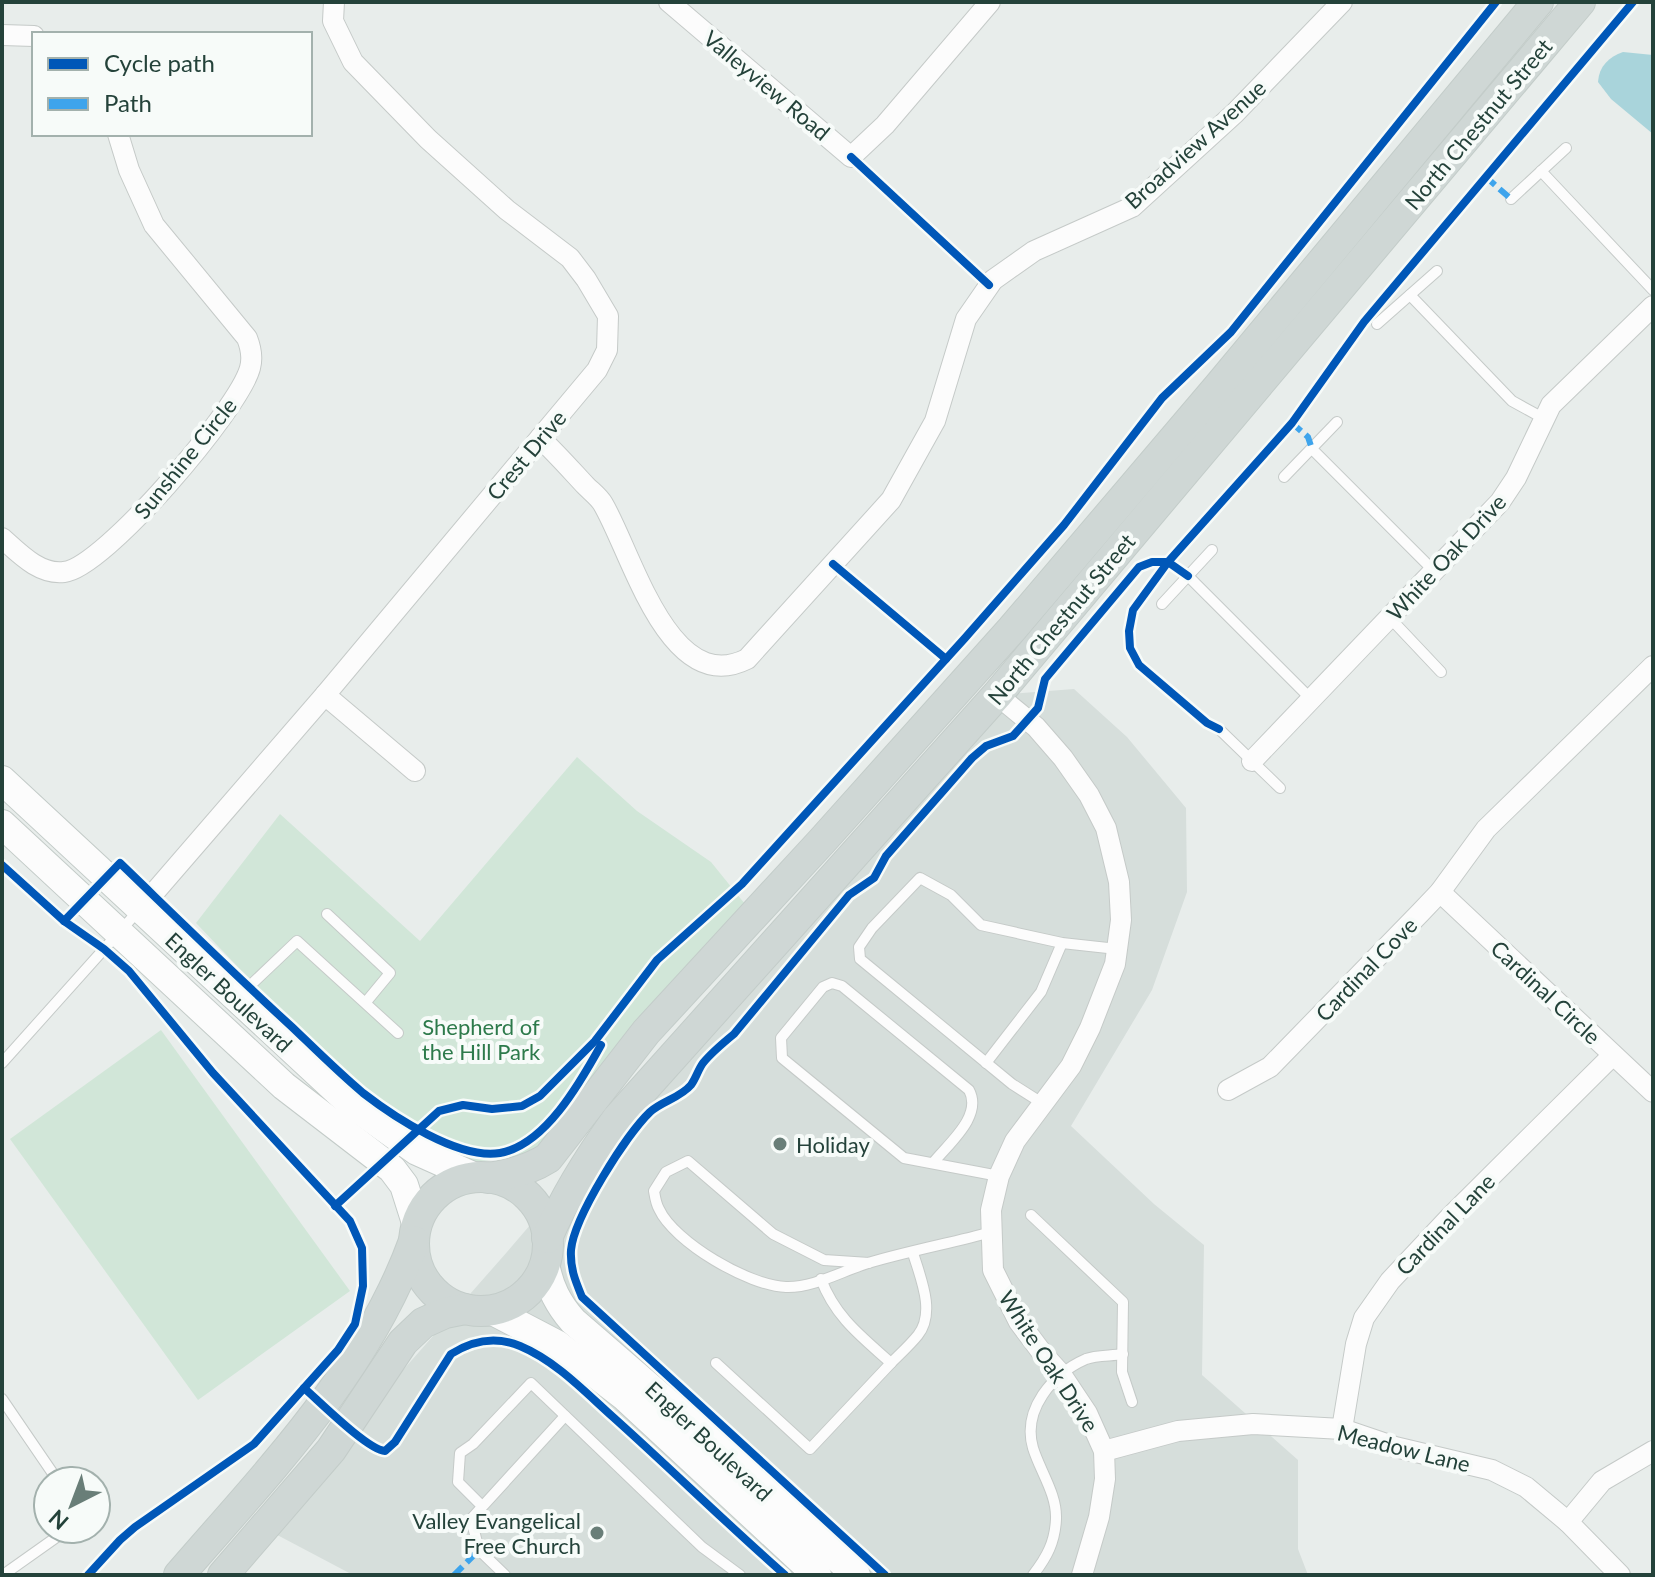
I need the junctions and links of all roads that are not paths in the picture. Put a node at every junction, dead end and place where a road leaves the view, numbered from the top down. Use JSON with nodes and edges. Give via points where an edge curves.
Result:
{"nodes":[{"id":1,"x":334,"y":2,"type":"edge"},
{"id":2,"x":669,"y":2,"type":"edge"},
{"id":3,"x":990,"y":2,"type":"edge"},
{"id":4,"x":1342,"y":2,"type":"edge"},
{"id":5,"x":1538,"y":2,"type":"edge"},
{"id":6,"x":1580,"y":2,"type":"edge"},
{"id":7,"x":2,"y":35,"type":"edge"},
{"id":8,"x":32,"y":36,"type":"edge"},
{"id":9,"x":119,"y":136,"type":"edge"},
{"id":10,"x":1566,"y":148,"type":"dead end"},
{"id":11,"x":1541,"y":171,"type":"junction"},
{"id":12,"x":1511,"y":199,"type":"dead end"},
{"id":13,"x":1437,"y":271,"type":"dead end"},
{"id":14,"x":1653,"y":290,"type":"edge"},
{"id":15,"x":1410,"y":295,"type":"junction"},
{"id":16,"x":1653,"y":306,"type":"edge"},
{"id":17,"x":1377,"y":324,"type":"dead end"},
{"id":18,"x":1543,"y":418,"type":"junction"},
{"id":19,"x":1337,"y":422,"type":"dead end"},
{"id":20,"x":540,"y":438,"type":"junction"},
{"id":21,"x":1312,"y":449,"type":"junction"},
{"id":22,"x":1284,"y":477,"type":"dead end"},
{"id":23,"x":2,"y":538,"type":"edge"},
{"id":24,"x":1212,"y":550,"type":"dead end"},
{"id":25,"x":1435,"y":572,"type":"junction"},
{"id":26,"x":1188,"y":576,"type":"junction"},
{"id":27,"x":1162,"y":604,"type":"dead end"},
{"id":28,"x":1390,"y":618,"type":"junction"},
{"id":29,"x":1653,"y":666,"type":"edge"},
{"id":30,"x":1441,"y":672,"type":"dead end"},
{"id":31,"x":325,"y":695,"type":"junction"},
{"id":32,"x":997,"y":695,"type":"junction"},
{"id":33,"x":1311,"y":699,"type":"junction"},
{"id":34,"x":1219,"y":729,"type":"dead end"},
{"id":35,"x":1252,"y":761,"type":"junction"},
{"id":36,"x":415,"y":771,"type":"dead end"},
{"id":37,"x":2,"y":780,"type":"edge"},
{"id":38,"x":1280,"y":788,"type":"dead end"},
{"id":39,"x":2,"y":824,"type":"edge"},
{"id":40,"x":1440,"y":892,"type":"junction"},
{"id":41,"x":140,"y":909,"type":"junction"},
{"id":42,"x":327,"y":914,"type":"dead end"},
{"id":43,"x":119,"y":933,"type":"junction"},
{"id":44,"x":1062,"y":943,"type":"junction"},
{"id":45,"x":1117,"y":949,"type":"junction"},
{"id":46,"x":236,"y":998,"type":"junction"},
{"id":47,"x":366,"y":1002,"type":"junction"},
{"id":48,"x":398,"y":1033,"type":"dead end"},
{"id":49,"x":1613,"y":1055,"type":"junction"},
{"id":50,"x":2,"y":1063,"type":"edge"},
{"id":51,"x":986,"y":1063,"type":"junction"},
{"id":52,"x":1228,"y":1090,"type":"dead end"},
{"id":53,"x":1653,"y":1092,"type":"edge"},
{"id":54,"x":1042,"y":1103,"type":"junction"},
{"id":55,"x":933,"y":1163,"type":"junction"},
{"id":56,"x":999,"y":1176,"type":"junction"},
{"id":57,"x":482,"y":1178,"type":"junction"},
{"id":58,"x":1031,"y":1215,"type":"dead end"},
{"id":59,"x":415,"y":1232,"type":"junction"},
{"id":60,"x":992,"y":1232,"type":"junction"},
{"id":61,"x":546,"y":1251,"type":"junction"},
{"id":62,"x":913,"y":1253,"type":"junction"},
{"id":63,"x":869,"y":1263,"type":"junction"},
{"id":64,"x":821,"y":1279,"type":"junction"},
{"id":65,"x":478,"y":1310,"type":"junction"},
{"id":66,"x":1123,"y":1354,"type":"junction"},
{"id":67,"x":716,"y":1363,"type":"dead end"},
{"id":68,"x":891,"y":1363,"type":"junction"},
{"id":69,"x":1061,"y":1374,"type":"junction"},
{"id":70,"x":2,"y":1399,"type":"edge"},
{"id":71,"x":1132,"y":1402,"type":"dead end"},
{"id":72,"x":565,"y":1416,"type":"junction"},
{"id":73,"x":1342,"y":1429,"type":"junction"},
{"id":74,"x":1104,"y":1451,"type":"junction"},
{"id":75,"x":1653,"y":1451,"type":"edge"},
{"id":76,"x":47,"y":1465,"type":"edge"},
{"id":77,"x":482,"y":1506,"type":"junction"},
{"id":78,"x":1568,"y":1522,"type":"junction"},
{"id":79,"x":45,"y":1545,"type":"edge"},
{"id":80,"x":1084,"y":1574,"type":"edge"},
{"id":81,"x":3,"y":1575,"type":"edge"},
{"id":82,"x":179,"y":1575,"type":"edge"},
{"id":83,"x":223,"y":1575,"type":"edge"},
{"id":84,"x":505,"y":1575,"type":"edge"},
{"id":85,"x":740,"y":1575,"type":"edge"},
{"id":86,"x":817,"y":1575,"type":"edge"},
{"id":87,"x":856,"y":1575,"type":"edge"},
{"id":88,"x":1033,"y":1575,"type":"edge"},
{"id":89,"x":1620,"y":1575,"type":"edge"}],
"edges":[{"from":1,"to":20,"type":"street","name":"Crest Drive","via":[[333,21],[353,62],[428,139],[570,258],[608,316],[607,350],[597,370]]},
{"from":2,"to":3,"type":"street","name":"Valleyview Road","via":[[851,157]]},
{"from":4,"to":20,"type":"street","name":"Broadview Avenue","via":[[1235,113],[1132,207],[1034,251],[993,280],[966,319],[935,421],[891,500],[747,659],[716,668],[696,660],[666,632],[601,501]]},
{"from":5,"to":57,"type":"main road","name":"North Chestnut Street","via":[[1012,629],[646,1032],[548,1158],[510,1175]]},
{"from":6,"to":32,"type":"main road","name":"North Chestnut Street"},
{"from":7,"to":8,"type":"street"},
{"from":9,"to":23,"type":"street","name":"Sunshine Circle","via":[[154,225],[247,338],[251,366],[228,409],[148,508],[78,570],[60,573],[32,564]]},
{"from":10,"to":11,"type":"lane"},
{"from":11,"to":12,"type":"lane"},
{"from":11,"to":14,"type":"lane"},
{"from":13,"to":15,"type":"lane"},
{"from":15,"to":17,"type":"lane"},
{"from":15,"to":18,"type":"lane","via":[[1512,401]]},
{"from":16,"to":18,"type":"street","name":"White Oak Drive","via":[[1561,392]]},
{"from":18,"to":25,"type":"street","name":"White Oak Drive","via":[[1500,502]]},
{"from":19,"to":21,"type":"lane"},
{"from":20,"to":31,"type":"street","name":"Crest Drive"},
{"from":21,"to":22,"type":"lane"},
{"from":21,"to":25,"type":"lane"},
{"from":24,"to":26,"type":"lane"},
{"from":25,"to":28,"type":"street","name":"White Oak Drive"},
{"from":26,"to":27,"type":"lane"},
{"from":26,"to":33,"type":"lane"},
{"from":28,"to":30,"type":"lane"},
{"from":28,"to":33,"type":"street","name":"White Oak Drive"},
{"from":29,"to":40,"type":"street","name":"Cardinal Cove","via":[[1486,829]]},
{"from":31,"to":36,"type":"street"},
{"from":31,"to":41,"type":"street","name":"Crest Drive"},
{"from":32,"to":45,"type":"street","name":"White Oak Drive","via":[[1063,758],[1106,828],[1119,882]]},
{"from":32,"to":61,"type":"main road","name":"North Chestnut Street","via":[[617,1119],[599,1143]]},
{"from":33,"to":35,"type":"street","name":"White Oak Drive"},
{"from":34,"to":35,"type":"lane"},
{"from":35,"to":38,"type":"lane"},
{"from":37,"to":41,"type":"main road","name":"Engler Boulevard"},
{"from":39,"to":43,"type":"main road","name":"Engler Boulevard"},
{"from":40,"to":49,"type":"street","name":"Cardinal Circle"},
{"from":40,"to":52,"type":"street","name":"Cardinal Cove","via":[[1270,1067]]},
{"from":41,"to":43,"type":"lane"},
{"from":41,"to":46,"type":"main road","name":"Engler Boulevard"},
{"from":42,"to":47,"type":"lane","via":[[390,973]]},
{"from":43,"to":50,"type":"lane"},
{"from":43,"to":59,"type":"main road","name":"Engler Boulevard","via":[[284,1086],[392,1169],[404,1185]]},
{"from":44,"to":45,"type":"lane"},
{"from":44,"to":51,"type":"lane","via":[[1041,992]]},
{"from":44,"to":51,"type":"lane","via":[[981,925],[951,895],[920,878],[859,947],[860,959],[882,980]]},
{"from":45,"to":54,"type":"street","name":"White Oak Drive","via":[[1090,1028],[1071,1066]]},
{"from":46,"to":47,"type":"lane","via":[[297,941]]},
{"from":46,"to":57,"type":"main road","name":"Engler Boulevard","via":[[385,1129],[417,1151]]},
{"from":47,"to":48,"type":"lane"},
{"from":49,"to":53,"type":"street","name":"Cardinal Circle"},
{"from":49,"to":73,"type":"street","name":"Cardinal Lane","via":[[1390,1281],[1364,1318]]},
{"from":51,"to":54,"type":"lane"},
{"from":54,"to":56,"type":"street","name":"White Oak Drive"},
{"from":55,"to":55,"type":"lane","via":[[904,1158],[782,1058],[781,1038],[823,987],[842,986],[969,1090],[972,1114]]},
{"from":55,"to":56,"type":"lane"},
{"from":56,"to":60,"type":"street","name":"White Oak Drive"},
{"from":57,"to":59,"type":"main road","via":[[449,1185],[438,1193]]},
{"from":57,"to":61,"type":"main road","via":[[501,1180],[524,1193],[540,1213]]},
{"from":58,"to":66,"type":"lane","via":[[1123,1302]]},
{"from":59,"to":65,"type":"main road","via":[[423,1278],[441,1298]]},
{"from":59,"to":82,"type":"main road","via":[[379,1320],[360,1351],[306,1428]]},
{"from":60,"to":62,"type":"lane"},
{"from":60,"to":69,"type":"street","name":"White Oak Drive","via":[[993,1270],[1019,1322]]},
{"from":61,"to":65,"type":"main road","via":[[525,1295]]},
{"from":61,"to":87,"type":"main road","name":"Engler Boulevard","via":[[550,1287],[573,1321]]},
{"from":62,"to":63,"type":"lane"},
{"from":62,"to":68,"type":"lane","via":[[926,1317],[920,1332]]},
{"from":63,"to":64,"type":"lane"},
{"from":63,"to":64,"type":"lane","via":[[824,1260],[773,1234],[688,1161],[666,1172],[654,1191],[659,1211],[709,1258],[749,1278],[786,1287]]},
{"from":64,"to":68,"type":"lane","via":[[830,1302]]},
{"from":65,"to":83,"type":"main road","via":[[445,1313],[423,1323],[403,1342],[331,1450]]},
{"from":65,"to":86,"type":"main road","name":"Engler Boulevard","via":[[558,1345],[606,1382]]},
{"from":66,"to":69,"type":"lane","via":[[1088,1358]]},
{"from":66,"to":71,"type":"lane","via":[[1122,1372]]},
{"from":67,"to":68,"type":"lane","via":[[810,1449]]},
{"from":69,"to":74,"type":"street","name":"White Oak Drive"},
{"from":69,"to":88,"type":"lane","via":[[1044,1392],[1031,1420],[1032,1443],[1056,1517],[1051,1551]]},
{"from":70,"to":76,"type":"lane"},
{"from":72,"to":77,"type":"lane"},
{"from":72,"to":77,"type":"lane","via":[[531,1383],[460,1453],[458,1482]]},
{"from":72,"to":85,"type":"lane","via":[[702,1547]]},
{"from":73,"to":74,"type":"street","name":"Meadow Lane","via":[[1253,1424],[1178,1431]]},
{"from":73,"to":78,"type":"street","name":"Meadow Lane","via":[[1492,1470],[1526,1487]]},
{"from":74,"to":80,"type":"street","name":"White Oak Drive","via":[[1099,1517]]},
{"from":75,"to":78,"type":"street","via":[[1602,1481]]},
{"from":77,"to":84,"type":"lane","via":[[471,1519],[479,1550]]},
{"from":78,"to":89,"type":"street","name":"Meadow Lane"},
{"from":79,"to":81,"type":"lane"}]}
